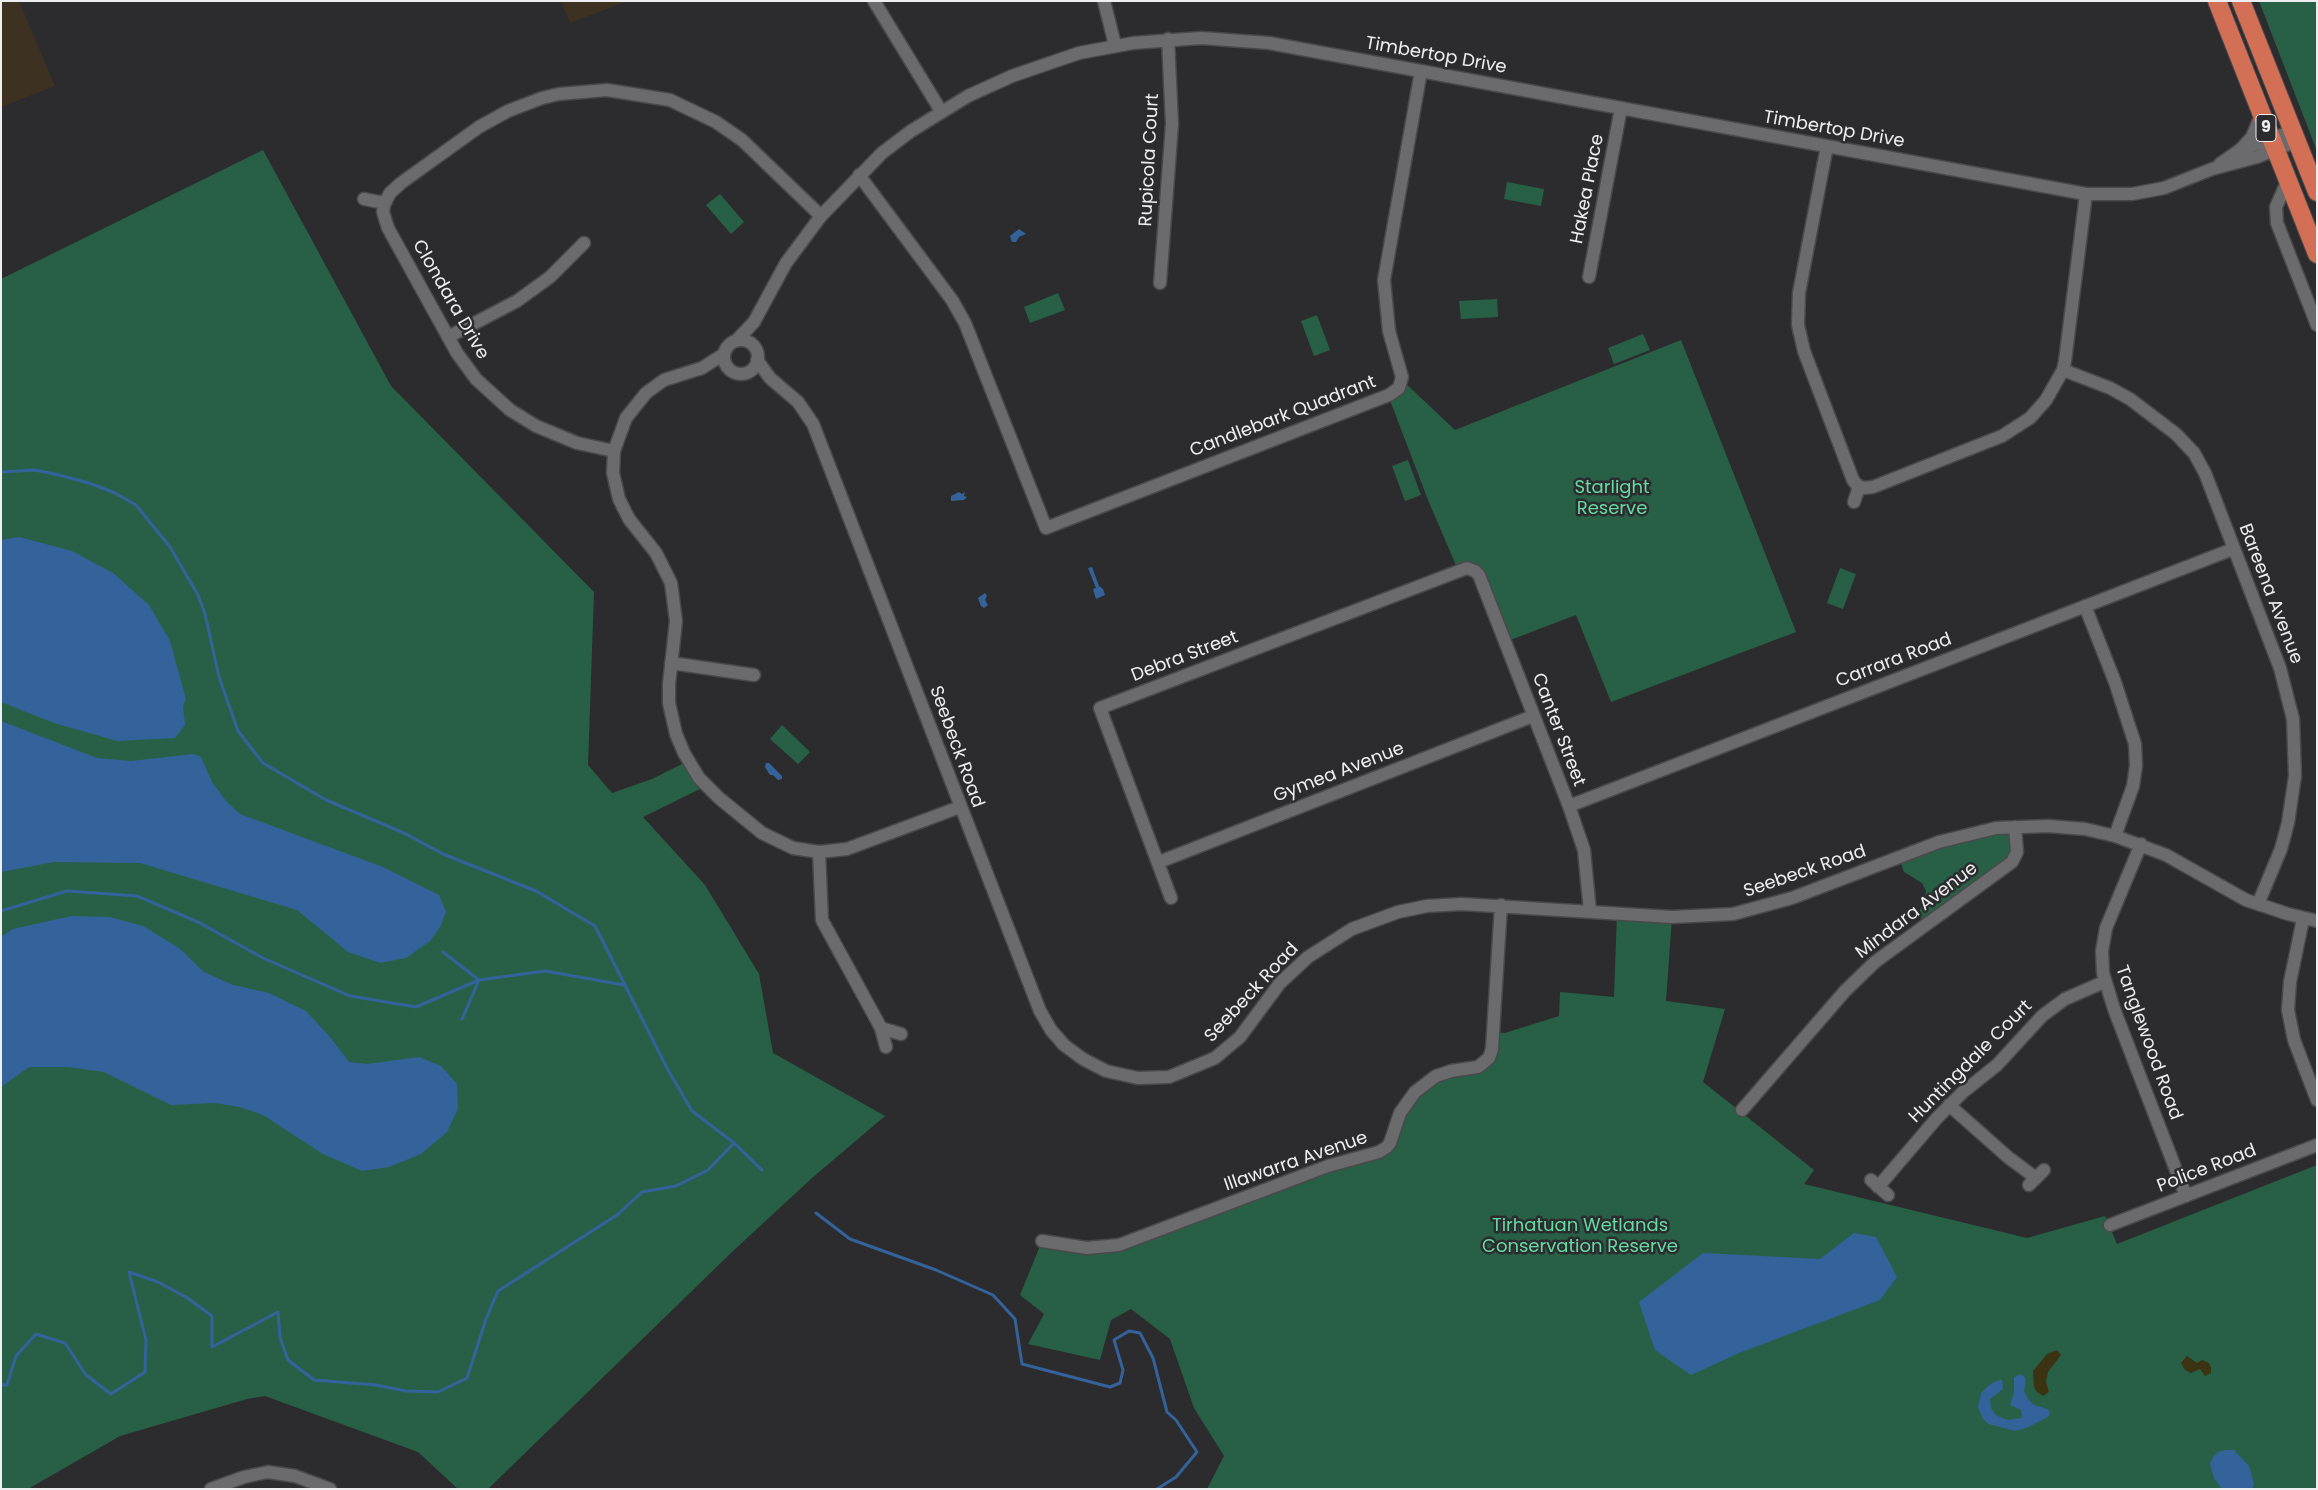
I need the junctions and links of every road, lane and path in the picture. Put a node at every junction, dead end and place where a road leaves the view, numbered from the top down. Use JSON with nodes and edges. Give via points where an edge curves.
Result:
{"nodes":[{"id":1,"x":874,"y":1,"type":"edge"},
{"id":2,"x":1104,"y":1,"type":"edge"},
{"id":3,"x":2216,"y":1,"type":"edge"},
{"id":4,"x":2241,"y":1,"type":"edge"},
{"id":5,"x":1168,"y":39,"type":"junction"},
{"id":6,"x":1115,"y":45,"type":"junction"},
{"id":7,"x":1421,"y":71,"type":"junction"},
{"id":8,"x":1621,"y":108,"type":"junction"},
{"id":9,"x":941,"y":111,"type":"junction"},
{"id":10,"x":2261,"y":115,"type":"junction"},
{"id":11,"x":2295,"y":136,"type":"junction"},
{"id":12,"x":1827,"y":146,"type":"junction"},
{"id":13,"x":2273,"y":146,"type":"junction"},
{"id":14,"x":2240,"y":150,"type":"junction"},
{"id":15,"x":2212,"y":169,"type":"junction"},
{"id":16,"x":858,"y":175,"type":"junction"},
{"id":17,"x":2287,"y":182,"type":"junction"},
{"id":18,"x":2317,"y":192,"type":"edge"},
{"id":19,"x":2086,"y":194,"type":"junction"},
{"id":20,"x":364,"y":199,"type":"dead end"},
{"id":21,"x":385,"y":202,"type":"junction"},
{"id":22,"x":820,"y":216,"type":"junction"},
{"id":23,"x":584,"y":243,"type":"dead end"},
{"id":24,"x":2317,"y":254,"type":"edge"},
{"id":25,"x":1589,"y":277,"type":"dead end"},
{"id":26,"x":1160,"y":283,"type":"dead end"},
{"id":27,"x":754,"y":322,"type":"junction"},
{"id":28,"x":2317,"y":325,"type":"edge"},
{"id":29,"x":448,"y":337,"type":"junction"},
{"id":30,"x":736,"y":341,"type":"junction"},
{"id":31,"x":753,"y":346,"type":"junction"},
{"id":32,"x":724,"y":354,"type":"junction"},
{"id":33,"x":757,"y":360,"type":"junction"},
{"id":34,"x":702,"y":368,"type":"junction"},
{"id":35,"x":731,"y":370,"type":"junction"},
{"id":36,"x":2063,"y":370,"type":"junction"},
{"id":37,"x":746,"y":373,"type":"junction"},
{"id":38,"x":770,"y":378,"type":"junction"},
{"id":39,"x":614,"y":450,"type":"junction"},
{"id":40,"x":1859,"y":487,"type":"junction"},
{"id":41,"x":1854,"y":502,"type":"dead end"},
{"id":42,"x":2233,"y":549,"type":"junction"},
{"id":43,"x":1473,"y":570,"type":"joint"},
{"id":44,"x":2085,"y":606,"type":"junction"},
{"id":45,"x":671,"y":663,"type":"junction"},
{"id":46,"x":754,"y":675,"type":"dead end"},
{"id":47,"x":1533,"y":716,"type":"junction"},
{"id":48,"x":1568,"y":806,"type":"junction"},
{"id":49,"x":960,"y":807,"type":"junction"},
{"id":50,"x":2016,"y":826,"type":"junction"},
{"id":51,"x":2115,"y":836,"type":"junction"},
{"id":52,"x":2141,"y":844,"type":"junction"},
{"id":53,"x":819,"y":852,"type":"junction"},
{"id":54,"x":1158,"y":862,"type":"junction"},
{"id":55,"x":1171,"y":898,"type":"dead end"},
{"id":56,"x":2258,"y":904,"type":"junction"},
{"id":57,"x":1501,"y":905,"type":"junction"},
{"id":58,"x":1590,"y":910,"type":"junction"},
{"id":59,"x":2303,"y":919,"type":"junction"},
{"id":60,"x":2317,"y":921,"type":"edge"},
{"id":61,"x":2104,"y":982,"type":"junction"},
{"id":62,"x":881,"y":1028,"type":"junction"},
{"id":63,"x":901,"y":1034,"type":"dead end"},
{"id":64,"x":886,"y":1047,"type":"dead end"},
{"id":65,"x":2317,"y":1100,"type":"edge"},
{"id":66,"x":1949,"y":1105,"type":"junction"},
{"id":67,"x":1742,"y":1110,"type":"dead end"},
{"id":68,"x":2317,"y":1145,"type":"edge"},
{"id":69,"x":2036,"y":1177,"type":"dead end"},
{"id":70,"x":1879,"y":1187,"type":"dead end"},
{"id":71,"x":2186,"y":1196,"type":"junction"},
{"id":72,"x":2110,"y":1225,"type":"dead end"},
{"id":73,"x":1042,"y":1241,"type":"dead end"},
{"id":74,"x":211,"y":1489,"type":"edge"},
{"id":75,"x":330,"y":1489,"type":"edge"}],
"edges":[{"from":1,"to":9,"type":"street"},
{"from":2,"to":6,"type":"street"},
{"from":3,"to":10,"type":"highway","number":"9"},
{"from":4,"to":11,"type":"highway","number":"9"},
{"from":5,"to":6,"type":"street","name":"Timbertop Drive"},
{"from":5,"to":7,"type":"street","name":"Timbertop Drive","via":[[1264,42]]},
{"from":5,"to":26,"type":"street","name":"Rupicola Court","via":[[1172,124]]},
{"from":6,"to":9,"type":"street","name":"Timbertop Drive","via":[[1022,72],[983,88]]},
{"from":7,"to":8,"type":"street","name":"Timbertop Drive"},
{"from":7,"to":16,"type":"street","name":"Candlebark Quadrant","via":[[1384,280],[1389,332],[1402,377],[1398,389],[1043,532],[965,323],[952,300]]},
{"from":8,"to":12,"type":"street","name":"Timbertop Drive"},
{"from":8,"to":25,"type":"street","name":"Hakea Place"},
{"from":9,"to":16,"type":"street","name":"Timbertop Drive","via":[[882,153]]},
{"from":10,"to":13,"type":"highway","number":"9"},
{"from":10,"to":14,"type":"street","via":[[2252,137]]},
{"from":11,"to":13,"type":"street","name":"Timbertop Drive"},
{"from":11,"to":18,"type":"highway","number":"9"},
{"from":12,"to":19,"type":"street","name":"Timbertop Drive"},
{"from":12,"to":40,"type":"street","via":[[1798,301],[1798,325],[1804,351],[1853,480]]},
{"from":13,"to":14,"type":"street","name":"Timbertop Drive"},
{"from":13,"to":15,"type":"street","name":"Timbertop Drive"},
{"from":13,"to":17,"type":"highway","number":"9"},
{"from":14,"to":15,"type":"street","name":"Timbertop Drive"},
{"from":15,"to":19,"type":"street","name":"Timbertop Drive","via":[[2174,185],[2142,193]]},
{"from":16,"to":22,"type":"street","name":"Timbertop Drive"},
{"from":17,"to":24,"type":"highway","number":"9"},
{"from":17,"to":28,"type":"street","via":[[2276,207],[2277,223]]},
{"from":19,"to":36,"type":"street"},
{"from":20,"to":21,"type":"street"},
{"from":21,"to":22,"type":"street","via":[[401,183],[479,127],[508,111],[559,94],[607,90],[670,100],[716,122],[742,140]]},
{"from":21,"to":29,"type":"street","name":"Clondara Drive","via":[[383,215],[390,232]]},
{"from":22,"to":27,"type":"street","name":"Timbertop Drive","via":[[786,263]]},
{"from":23,"to":29,"type":"street","via":[[550,277],[517,301]]},
{"from":27,"to":30,"type":"street","name":"Timbertop Drive"},
{"from":27,"to":31,"type":"street","name":"Timbertop Drive"},
{"from":29,"to":39,"type":"street","name":"Clondara Drive","via":[[476,379],[510,410],[564,439]]},
{"from":30,"to":31,"type":"street","via":[[747,341]]},
{"from":30,"to":32,"type":"street"},
{"from":31,"to":33,"type":"street"},
{"from":32,"to":34,"type":"street"},
{"from":32,"to":35,"type":"street","via":[[725,363]]},
{"from":33,"to":37,"type":"street"},
{"from":33,"to":38,"type":"street","name":"Seebeck Road"},
{"from":34,"to":35,"type":"street"},
{"from":34,"to":39,"type":"street","via":[[674,375],[646,393],[626,418]]},
{"from":35,"to":37,"type":"street"},
{"from":36,"to":40,"type":"street","via":[[2036,413],[2010,432],[1873,487]]},
{"from":36,"to":42,"type":"street","name":"Bareena Avenue","via":[[2130,399],[2183,440],[2203,468]]},
{"from":37,"to":38,"type":"street","name":"Seebeck Road"},
{"from":38,"to":49,"type":"street","name":"Seebeck Road","via":[[798,402],[813,424]]},
{"from":39,"to":45,"type":"street","via":[[619,499],[629,519],[656,552],[670,583],[676,611]]},
{"from":40,"to":41,"type":"street"},
{"from":42,"to":44,"type":"street","name":"Carrara Road"},
{"from":42,"to":56,"type":"street","name":"Bareena Avenue","via":[[2280,668],[2294,729],[2295,776],[2288,823]]},
{"from":43,"to":47,"type":"street","name":"Canter Street","via":[[1480,579]]},
{"from":43,"to":54,"type":"street","name":"Debra Street","via":[[1461,569],[1100,708]]},
{"from":44,"to":48,"type":"street","name":"Carrara Road"},
{"from":44,"to":51,"type":"street","via":[[2135,744],[2133,786]]},
{"from":45,"to":46,"type":"street"},
{"from":45,"to":53,"type":"street","via":[[668,694],[673,723],[684,753],[699,778],[771,839],[793,848]]},
{"from":47,"to":48,"type":"street","name":"Canter Street"},
{"from":47,"to":54,"type":"street","name":"Gymea Avenue"},
{"from":48,"to":58,"type":"street","name":"Canter Street","via":[[1584,850]]},
{"from":49,"to":53,"type":"street","via":[[864,844]]},
{"from":49,"to":57,"type":"street","name":"Seebeck Road","via":[[1045,1021],[1057,1038],[1084,1059],[1106,1071],[1127,1076],[1169,1077],[1215,1058],[1240,1037],[1273,991],[1294,969],[1329,942],[1360,925],[1427,906]]},
{"from":50,"to":51,"type":"street","name":"Seebeck Road","via":[[2085,828]]},
{"from":50,"to":58,"type":"street","name":"Seebeck Road","via":[[1939,842],[1771,906],[1732,914],[1672,917]]},
{"from":50,"to":67,"type":"street","name":"Mindara Avenue","via":[[2017,852],[2012,862],[1892,948],[1860,976]]},
{"from":51,"to":52,"type":"street","name":"Seebeck Road"},
{"from":52,"to":56,"type":"street","name":"Seebeck Road"},
{"from":52,"to":61,"type":"street","name":"Tanglewood Road","via":[[2106,928],[2102,952]]},
{"from":53,"to":62,"type":"street","via":[[822,920]]},
{"from":54,"to":55,"type":"street","name":"Debra Street"},
{"from":56,"to":59,"type":"street","name":"Seebeck Road"},
{"from":57,"to":58,"type":"street","name":"Seebeck Road"},
{"from":57,"to":73,"type":"street","name":"Illawarra Avenue","via":[[1489,1058],[1478,1067],[1451,1070],[1436,1076],[1415,1092],[1400,1113],[1387,1147],[1120,1244],[1087,1248]]},
{"from":59,"to":60,"type":"street","name":"Seebeck Road"},
{"from":59,"to":65,"type":"street","via":[[2290,982],[2288,1010],[2297,1051]]},
{"from":61,"to":66,"type":"street","name":"Huntingdale Court","via":[[2070,996],[2049,1010],[1991,1070]]},
{"from":61,"to":71,"type":"street","name":"Tanglewood Road"},
{"from":62,"to":63,"type":"street"},
{"from":62,"to":64,"type":"street"},
{"from":66,"to":69,"type":"street","via":[[2009,1158]]},
{"from":66,"to":70,"type":"street","name":"Huntingdale Court"},
{"from":68,"to":71,"type":"street","name":"Police Road"},
{"from":71,"to":72,"type":"street","name":"Police Road"},
{"from":74,"to":75,"type":"street","via":[[268,1472],[295,1476]]}]}
